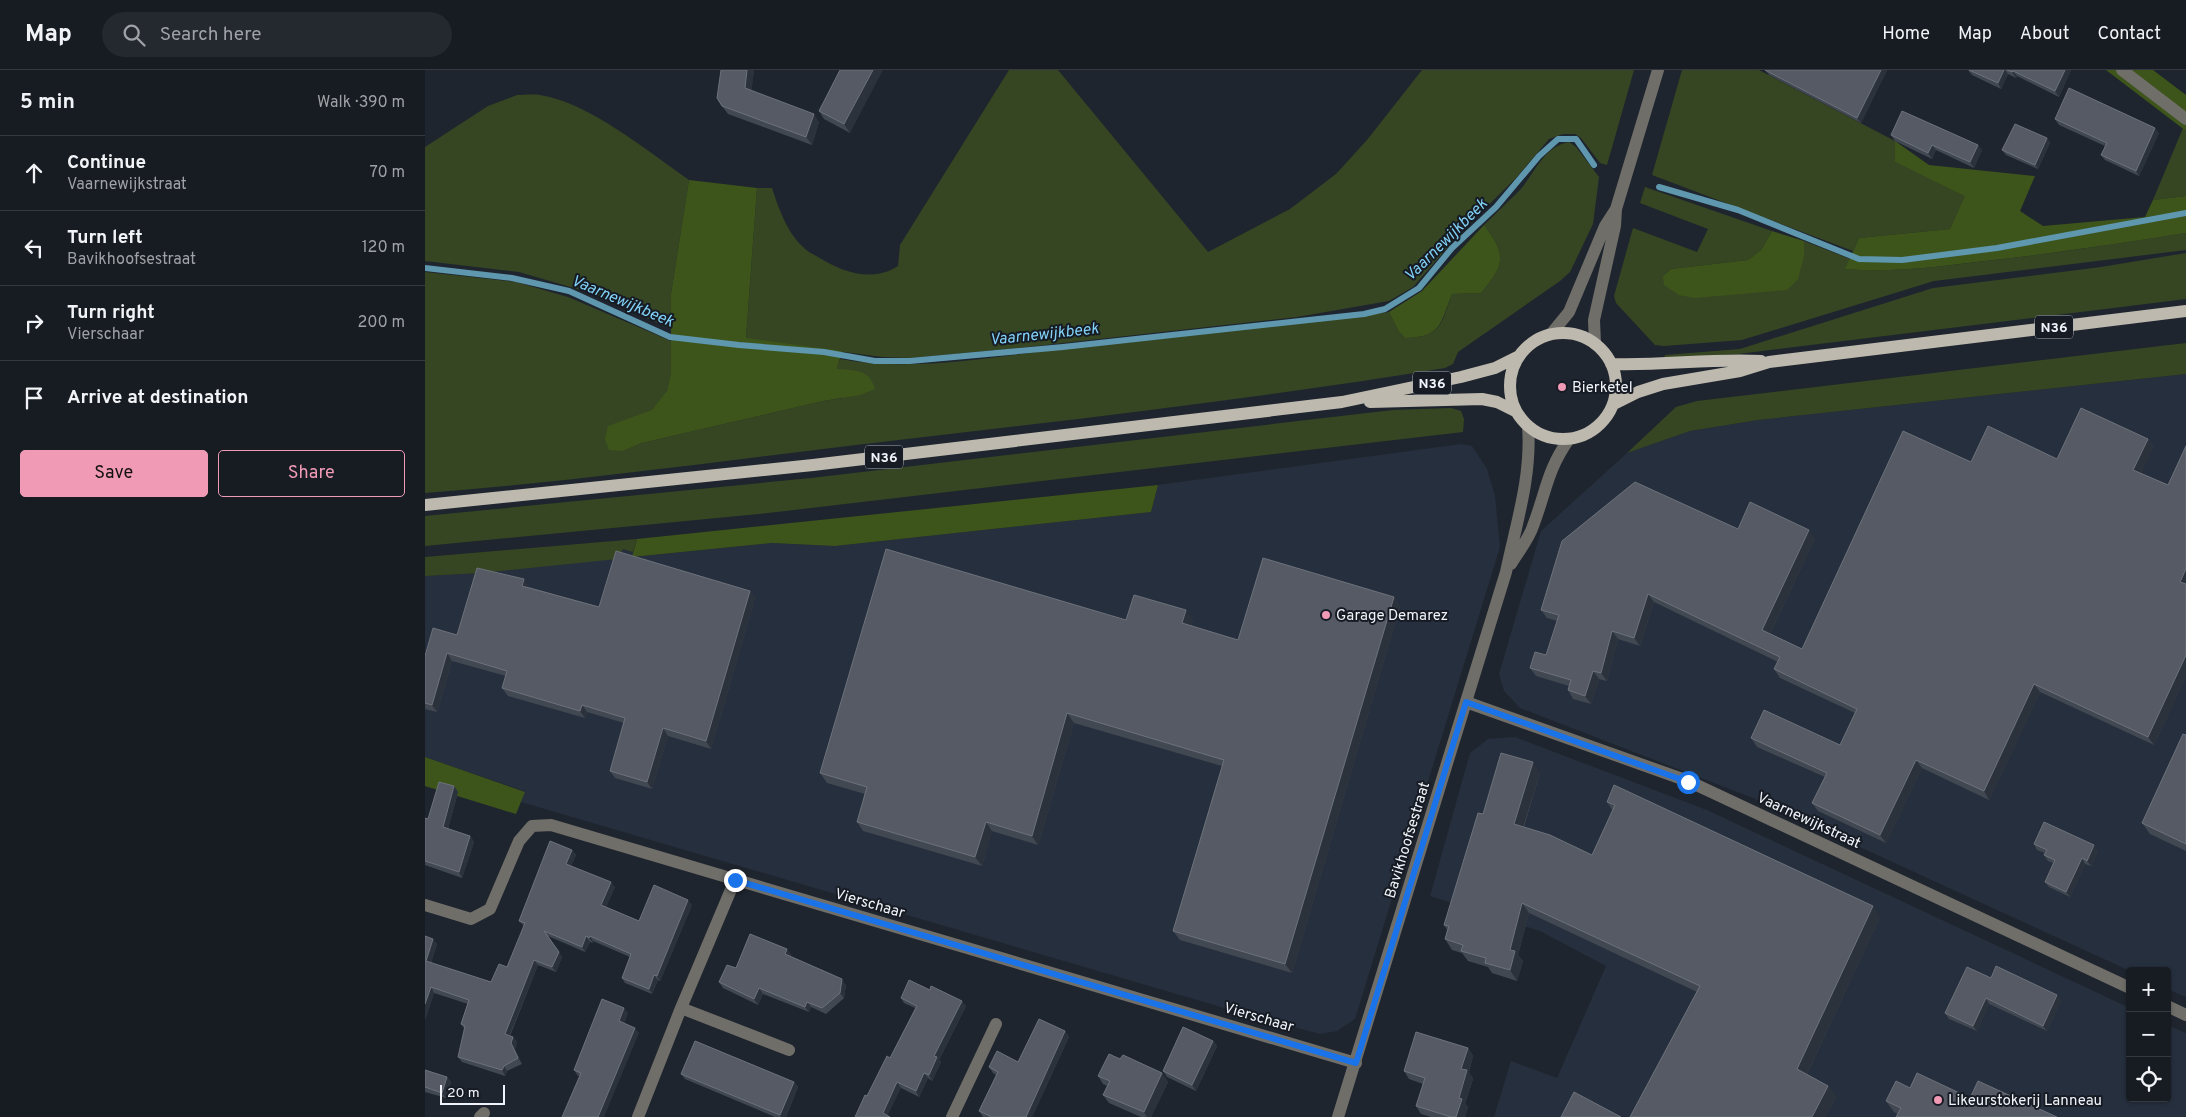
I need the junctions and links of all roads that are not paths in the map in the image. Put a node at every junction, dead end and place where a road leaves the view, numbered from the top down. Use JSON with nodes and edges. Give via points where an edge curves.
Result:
{"nodes":[{"id":1,"x":1658,"y":70,"type":"edge"},
{"id":2,"x":2122,"y":70,"type":"edge"},
{"id":3,"x":2186,"y":119,"type":"edge"},
{"id":4,"x":1616,"y":210,"type":"junction"},
{"id":5,"x":2186,"y":311,"type":"edge"},
{"id":6,"x":1551,"y":334,"type":"junction"},
{"id":7,"x":1595,"y":344,"type":"junction"},
{"id":8,"x":1519,"y":356,"type":"junction"},
{"id":9,"x":1769,"y":362,"type":"junction"},
{"id":10,"x":1611,"y":364,"type":"junction"},
{"id":11,"x":1342,"y":402,"type":"junction"},
{"id":12,"x":1614,"y":404,"type":"junction"},
{"id":13,"x":1515,"y":411,"type":"junction"},
{"id":14,"x":1528,"y":426,"type":"junction"},
{"id":15,"x":1569,"y":439,"type":"junction"},
{"id":16,"x":425,"y":505,"type":"edge"},
{"id":17,"x":1506,"y":572,"type":"junction"},
{"id":18,"x":1466,"y":702,"type":"junction"},
{"id":19,"x":735,"y":880,"type":"junction"},
{"id":20,"x":425,"y":905,"type":"edge"},
{"id":21,"x":2126,"y":986,"type":"edge"},
{"id":22,"x":681,"y":1008,"type":"junction"},
{"id":23,"x":2171,"y":1008,"type":"edge"},
{"id":24,"x":2186,"y":1015,"type":"edge"},
{"id":25,"x":996,"y":1024,"type":"dead end"},
{"id":26,"x":789,"y":1050,"type":"dead end"},
{"id":27,"x":1356,"y":1063,"type":"junction"},
{"id":28,"x":638,"y":1117,"type":"edge"},
{"id":29,"x":952,"y":1117,"type":"edge"},
{"id":30,"x":1338,"y":1117,"type":"edge"}],
"edges":[{"from":1,"to":4,"type":"street"},
{"from":2,"to":3,"type":"street"},
{"from":4,"to":6,"type":"street","via":[[1605,226],[1569,312]]},
{"from":4,"to":7,"type":"street","via":[[1594,320]]},
{"from":5,"to":9,"type":"main road","number":"N36"},
{"from":6,"to":7,"type":"main road","number":"N36","via":[[1573,333]]},
{"from":6,"to":8,"type":"main road","number":"N36","via":[[1528,345]]},
{"from":7,"to":10,"type":"main road","number":"N36","via":[[1606,353]]},
{"from":8,"to":11,"type":"main road","number":"N36","via":[[1495,368],[1461,377]]},
{"from":8,"to":13,"type":"main road","via":[[1512,370],[1510,394]]},
{"from":9,"to":10,"type":"main road","number":"N36"},
{"from":9,"to":12,"type":"main road","number":"N36","via":[[1740,371],[1663,384]]},
{"from":10,"to":12,"type":"main road","number":"N36","via":[[1615,370],[1617,390]]},
{"from":11,"to":13,"type":"main road","number":"N36","via":[[1482,399]]},
{"from":11,"to":16,"type":"main road","number":"N36","via":[[813,465]]},
{"from":12,"to":15,"type":"main road","number":"N36","via":[[1595,430]]},
{"from":13,"to":14,"type":"main road","number":"N36"},
{"from":14,"to":15,"type":"main road","number":"N36","via":[[1548,438]]},
{"from":14,"to":17,"type":"street","name":"Bavikhoofsestraat","via":[[1530,449],[1526,482]]},
{"from":15,"to":17,"type":"street","name":"Bavikhoofsestraat","via":[[1556,457],[1545,484],[1533,528]]},
{"from":17,"to":18,"type":"street","name":"Bavikhoofsestraat"},
{"from":18,"to":21,"type":"street","name":"Vaarnewijkstraat","via":[[1688,782]]},
{"from":18,"to":27,"type":"street","name":"Bavikhoofsestraat"},
{"from":19,"to":20,"type":"street","name":"Vierschaar","via":[[551,825],[532,826],[519,841],[491,909],[471,919]]},
{"from":19,"to":22,"type":"street"},
{"from":19,"to":27,"type":"street","name":"Vierschaar"},
{"from":22,"to":26,"type":"street"},
{"from":22,"to":28,"type":"street"},
{"from":23,"to":24,"type":"street"},
{"from":25,"to":29,"type":"street"},
{"from":27,"to":30,"type":"street","name":"Bavikhoofsestraat"}]}
